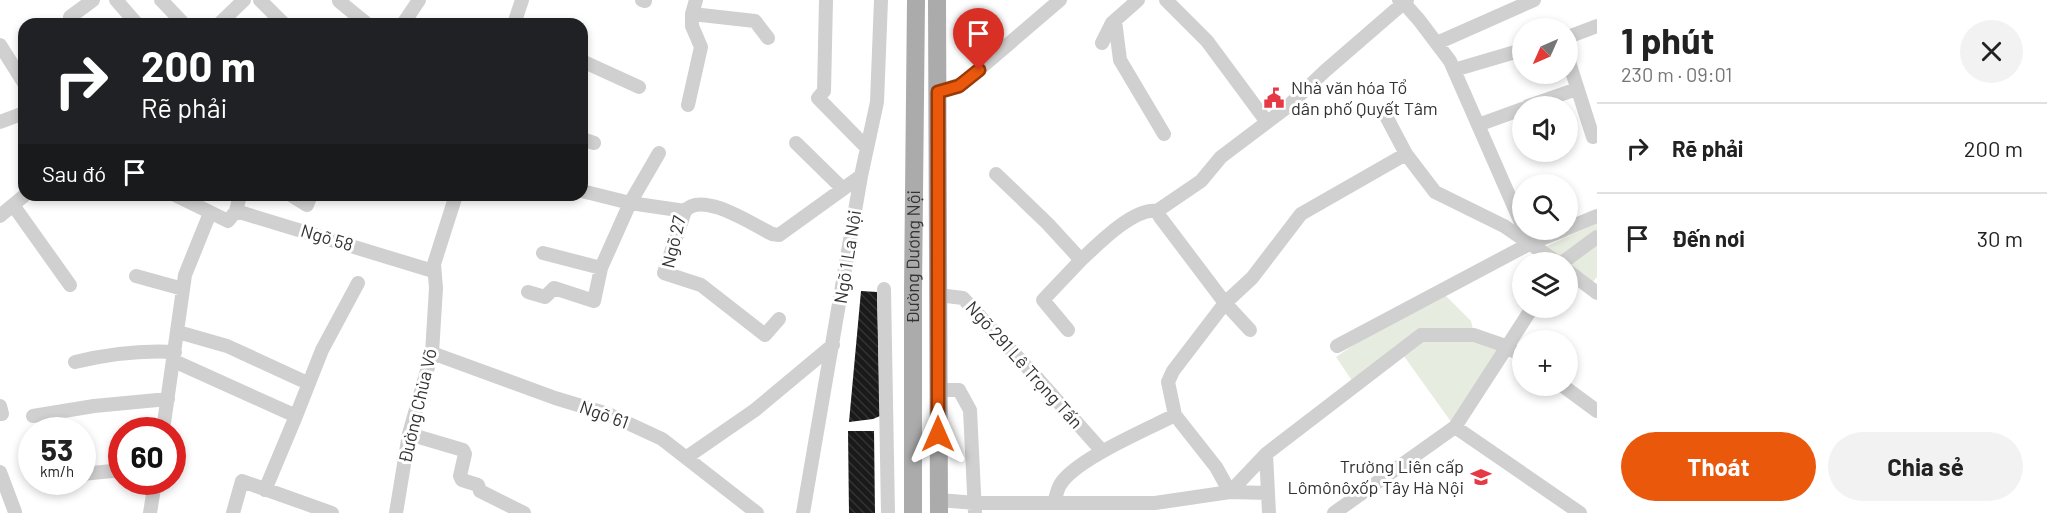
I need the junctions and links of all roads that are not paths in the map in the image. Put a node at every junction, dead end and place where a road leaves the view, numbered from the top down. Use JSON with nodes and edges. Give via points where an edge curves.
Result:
{"nodes":[{"id":1,"x":93,"y":0,"type":"edge"},
{"id":2,"x":116,"y":0,"type":"edge"},
{"id":3,"x":161,"y":0,"type":"edge"},
{"id":4,"x":244,"y":0,"type":"edge"},
{"id":5,"x":260,"y":0,"type":"edge"},
{"id":6,"x":419,"y":0,"type":"edge"},
{"id":7,"x":522,"y":0,"type":"edge"},
{"id":8,"x":696,"y":0,"type":"edge"},
{"id":9,"x":826,"y":0,"type":"edge"},
{"id":10,"x":881,"y":0,"type":"edge"},
{"id":11,"x":916,"y":0,"type":"edge"},
{"id":12,"x":938,"y":0,"type":"edge"},
{"id":13,"x":1060,"y":0,"type":"edge"},
{"id":14,"x":1138,"y":0,"type":"edge"},
{"id":15,"x":1166,"y":0,"type":"edge"},
{"id":16,"x":1534,"y":0,"type":"edge"},
{"id":17,"x":339,"y":1,"type":"edge"},
{"id":18,"x":1403,"y":1,"type":"edge"},
{"id":19,"x":692,"y":14,"type":"junction"},
{"id":20,"x":70,"y":16,"type":"dead end"},
{"id":21,"x":132,"y":18,"type":"edge"},
{"id":22,"x":178,"y":18,"type":"edge"},
{"id":23,"x":225,"y":18,"type":"edge"},
{"id":24,"x":278,"y":18,"type":"edge"},
{"id":25,"x":360,"y":18,"type":"edge"},
{"id":26,"x":407,"y":18,"type":"edge"},
{"id":27,"x":516,"y":18,"type":"edge"},
{"id":28,"x":1115,"y":21,"type":"junction"},
{"id":29,"x":1597,"y":26,"type":"edge"},
{"id":30,"x":1578,"y":33,"type":"edge"},
{"id":31,"x":768,"y":38,"type":"dead end"},
{"id":32,"x":1102,"y":43,"type":"dead end"},
{"id":33,"x":1437,"y":43,"type":"junction"},
{"id":34,"x":0,"y":45,"type":"edge"},
{"id":35,"x":1512,"y":53,"type":"edge"},
{"id":36,"x":588,"y":64,"type":"edge"},
{"id":37,"x":1454,"y":69,"type":"junction"},
{"id":38,"x":18,"y":74,"type":"edge"},
{"id":39,"x":1576,"y":84,"type":"edge"},
{"id":40,"x":639,"y":87,"type":"dead end"},
{"id":41,"x":1577,"y":89,"type":"junction"},
{"id":42,"x":938,"y":92,"type":"junction"},
{"id":43,"x":1557,"y":96,"type":"edge"},
{"id":44,"x":688,"y":105,"type":"dead end"},
{"id":45,"x":1512,"y":113,"type":"edge"},
{"id":46,"x":18,"y":115,"type":"edge"},
{"id":47,"x":1387,"y":118,"type":"dead end"},
{"id":48,"x":0,"y":122,"type":"edge"},
{"id":49,"x":1268,"y":122,"type":"junction"},
{"id":50,"x":1478,"y":125,"type":"junction"},
{"id":51,"x":1164,"y":134,"type":"dead end"},
{"id":52,"x":1593,"y":137,"type":"dead end"},
{"id":53,"x":796,"y":143,"type":"dead end"},
{"id":54,"x":867,"y":148,"type":"junction"},
{"id":55,"x":659,"y":153,"type":"dead end"},
{"id":56,"x":1406,"y":154,"type":"junction"},
{"id":57,"x":996,"y":174,"type":"dead end"},
{"id":58,"x":861,"y":176,"type":"junction"},
{"id":59,"x":843,"y":189,"type":"junction"},
{"id":60,"x":588,"y":192,"type":"edge"},
{"id":61,"x":18,"y":201,"type":"edge"},
{"id":62,"x":187,"y":201,"type":"edge"},
{"id":63,"x":238,"y":201,"type":"edge"},
{"id":64,"x":454,"y":201,"type":"edge"},
{"id":65,"x":1512,"y":202,"type":"edge"},
{"id":66,"x":630,"y":203,"type":"junction"},
{"id":67,"x":13,"y":205,"type":"junction"},
{"id":68,"x":236,"y":211,"type":"junction"},
{"id":69,"x":685,"y":211,"type":"junction"},
{"id":70,"x":1157,"y":212,"type":"junction"},
{"id":71,"x":210,"y":213,"type":"junction"},
{"id":72,"x":0,"y":216,"type":"edge"},
{"id":73,"x":1597,"y":216,"type":"edge"},
{"id":74,"x":1578,"y":224,"type":"edge"},
{"id":75,"x":1597,"y":237,"type":"edge"},
{"id":76,"x":1530,"y":240,"type":"edge"},
{"id":77,"x":1538,"y":240,"type":"edge"},
{"id":78,"x":1531,"y":243,"type":"junction"},
{"id":79,"x":1543,"y":252,"type":"edge"},
{"id":80,"x":1577,"y":252,"type":"edge"},
{"id":81,"x":543,"y":253,"type":"dead end"},
{"id":82,"x":1081,"y":260,"type":"junction"},
{"id":83,"x":601,"y":268,"type":"junction"},
{"id":84,"x":433,"y":271,"type":"junction"},
{"id":85,"x":136,"y":276,"type":"dead end"},
{"id":86,"x":1578,"y":279,"type":"edge"},
{"id":87,"x":358,"y":283,"type":"dead end"},
{"id":88,"x":70,"y":285,"type":"dead end"},
{"id":89,"x":183,"y":289,"type":"junction"},
{"id":90,"x":884,"y":289,"type":"dead end"},
{"id":91,"x":528,"y":292,"type":"dead end"},
{"id":92,"x":1597,"y":293,"type":"edge"},
{"id":93,"x":938,"y":296,"type":"junction"},
{"id":94,"x":1225,"y":303,"type":"junction"},
{"id":95,"x":1525,"y":318,"type":"edge"},
{"id":96,"x":779,"y":320,"type":"dead end"},
{"id":97,"x":1068,"y":330,"type":"dead end"},
{"id":98,"x":1250,"y":330,"type":"dead end"},
{"id":99,"x":178,"y":332,"type":"junction"},
{"id":100,"x":833,"y":345,"type":"junction"},
{"id":101,"x":1337,"y":346,"type":"dead end"},
{"id":102,"x":1506,"y":346,"type":"junction"},
{"id":103,"x":1512,"y":350,"type":"edge"},
{"id":104,"x":432,"y":353,"type":"junction"},
{"id":105,"x":175,"y":356,"type":"junction"},
{"id":106,"x":1512,"y":359,"type":"edge"},
{"id":107,"x":75,"y":362,"type":"dead end"},
{"id":108,"x":1495,"y":363,"type":"junction"},
{"id":109,"x":301,"y":380,"type":"dead end"},
{"id":110,"x":938,"y":390,"type":"junction"},
{"id":111,"x":1577,"y":396,"type":"edge"},
{"id":112,"x":168,"y":399,"type":"junction"},
{"id":113,"x":0,"y":406,"type":"edge"},
{"id":114,"x":1597,"y":411,"type":"edge"},
{"id":115,"x":0,"y":414,"type":"edge"},
{"id":116,"x":1175,"y":415,"type":"junction"},
{"id":117,"x":33,"y":416,"type":"dead end"},
{"id":118,"x":296,"y":416,"type":"junction"},
{"id":119,"x":165,"y":417,"type":"edge"},
{"id":120,"x":1455,"y":427,"type":"junction"},
{"id":121,"x":409,"y":434,"type":"junction"},
{"id":122,"x":1102,"y":451,"type":"junction"},
{"id":123,"x":1266,"y":454,"type":"junction"},
{"id":124,"x":687,"y":457,"type":"junction"},
{"id":125,"x":0,"y":472,"type":"edge"},
{"id":126,"x":265,"y":489,"type":"junction"},
{"id":127,"x":1230,"y":492,"type":"junction"},
{"id":128,"x":1268,"y":493,"type":"junction"},
{"id":129,"x":153,"y":495,"type":"edge"},
{"id":130,"x":1054,"y":503,"type":"junction"},
{"id":131,"x":939,"y":506,"type":"edge"},
{"id":132,"x":975,"y":508,"type":"edge"},
{"id":133,"x":1155,"y":508,"type":"edge"},
{"id":134,"x":15,"y":512,"type":"dead end"},
{"id":135,"x":150,"y":513,"type":"edge"},
{"id":136,"x":233,"y":513,"type":"edge"},
{"id":137,"x":332,"y":513,"type":"edge"},
{"id":138,"x":396,"y":513,"type":"edge"},
{"id":139,"x":524,"y":513,"type":"edge"},
{"id":140,"x":757,"y":513,"type":"edge"},
{"id":141,"x":803,"y":513,"type":"edge"},
{"id":142,"x":888,"y":513,"type":"edge"},
{"id":143,"x":913,"y":513,"type":"edge"},
{"id":144,"x":1269,"y":513,"type":"edge"},
{"id":145,"x":1334,"y":513,"type":"edge"},
{"id":146,"x":1580,"y":513,"type":"edge"}],
"edges":[{"from":1,"to":20,"type":"street"},
{"from":2,"to":21,"type":"street"},
{"from":3,"to":22,"type":"street"},
{"from":4,"to":23,"type":"street"},
{"from":5,"to":24,"type":"street"},
{"from":6,"to":26,"type":"street"},
{"from":7,"to":27,"type":"street"},
{"from":8,"to":19,"type":"street"},
{"from":9,"to":54,"type":"street","via":[[824,91],[818,98]]},
{"from":10,"to":54,"type":"street","name":"Ngõ 1 La Nội","via":[[877,102]]},
{"from":11,"to":143,"type":"main road","name":"Đường Dương Nội"},
{"from":12,"to":42,"type":"main road","name":"Đường Dương Nội"},
{"from":13,"to":42,"type":"street","via":[[963,83]]},
{"from":14,"to":28,"type":"street"},
{"from":15,"to":49,"type":"street","via":[[1207,41]]},
{"from":16,"to":33,"type":"street"},
{"from":17,"to":25,"type":"street"},
{"from":18,"to":33,"type":"street"},
{"from":18,"to":49,"type":"street"},
{"from":19,"to":31,"type":"street","via":[[755,21]]},
{"from":19,"to":44,"type":"street","via":[[692,26],[701,47]]},
{"from":28,"to":32,"type":"street"},
{"from":28,"to":51,"type":"street","via":[[1120,60]]},
{"from":29,"to":30,"type":"street"},
{"from":33,"to":37,"type":"street"},
{"from":34,"to":38,"type":"street"},
{"from":35,"to":37,"type":"street"},
{"from":36,"to":40,"type":"street"},
{"from":37,"to":50,"type":"street"},
{"from":39,"to":41,"type":"street"},
{"from":41,"to":43,"type":"street"},
{"from":41,"to":52,"type":"street"},
{"from":42,"to":93,"type":"main road","name":"Đường Dương Nội"},
{"from":45,"to":50,"type":"street"},
{"from":46,"to":48,"type":"street"},
{"from":47,"to":56,"type":"street"},
{"from":49,"to":70,"type":"street","via":[[1221,157],[1201,181]]},
{"from":50,"to":65,"type":"street"},
{"from":53,"to":59,"type":"street"},
{"from":54,"to":58,"type":"street","name":"Ngõ 1 La Nội"},
{"from":55,"to":66,"type":"street"},
{"from":56,"to":78,"type":"street","via":[[1435,192]]},
{"from":56,"to":94,"type":"street","via":[[1301,214],[1252,278]]},
{"from":57,"to":82,"type":"street"},
{"from":58,"to":59,"type":"street"},
{"from":58,"to":100,"type":"street","name":"Ngõ 1 La Nội"},
{"from":59,"to":69,"type":"street","via":[[779,235],[709,205],[696,204]]},
{"from":60,"to":66,"type":"street","name":"Ngõ 27"},
{"from":61,"to":67,"type":"street"},
{"from":62,"to":71,"type":"street"},
{"from":63,"to":68,"type":"street"},
{"from":64,"to":84,"type":"street","name":"Đường Chùa Võ"},
{"from":66,"to":69,"type":"street","name":"Ngõ 27"},
{"from":66,"to":83,"type":"street"},
{"from":67,"to":72,"type":"street"},
{"from":67,"to":88,"type":"street"},
{"from":68,"to":71,"type":"street","via":[[228,221]]},
{"from":68,"to":84,"type":"street","name":"Ngõ 58"},
{"from":69,"to":96,"type":"street","name":"Ngõ 27","via":[[664,273],[702,285],[765,335]]},
{"from":70,"to":82,"type":"street","via":[[1151,210],[1134,217]]},
{"from":70,"to":94,"type":"street"},
{"from":71,"to":89,"type":"street"},
{"from":73,"to":74,"type":"street"},
{"from":75,"to":80,"type":"street"},
{"from":76,"to":78,"type":"street"},
{"from":77,"to":78,"type":"street"},
{"from":78,"to":79,"type":"street"},
{"from":78,"to":101,"type":"street"},
{"from":81,"to":83,"type":"street"},
{"from":82,"to":97,"type":"street","via":[[1043,300]]},
{"from":83,"to":91,"type":"street","via":[[594,302],[554,288],[545,297]]},
{"from":84,"to":104,"type":"street","name":"Đường Chùa Võ","via":[[436,288]]},
{"from":85,"to":89,"type":"street"},
{"from":86,"to":92,"type":"street"},
{"from":87,"to":118,"type":"street","via":[[322,350]]},
{"from":89,"to":99,"type":"street"},
{"from":90,"to":142,"type":"street"},
{"from":93,"to":110,"type":"main road","name":"Đường Dương Nội"},
{"from":93,"to":122,"type":"street","name":"Ngõ 291 Lê Trọng Tấn","via":[[963,298]]},
{"from":94,"to":98,"type":"street"},
{"from":94,"to":116,"type":"street","via":[[1168,382]]},
{"from":95,"to":102,"type":"street"},
{"from":99,"to":105,"type":"street"},
{"from":99,"to":109,"type":"street","via":[[227,345]]},
{"from":100,"to":124,"type":"street","via":[[755,410]]},
{"from":100,"to":141,"type":"street","name":"Ngõ 1 La Nội"},
{"from":102,"to":103,"type":"street"},
{"from":102,"to":108,"type":"street"},
{"from":102,"to":123,"type":"street","via":[[1474,335],[1421,335]]},
{"from":104,"to":121,"type":"street","name":"Đường Chùa Võ"},
{"from":104,"to":124,"type":"street","name":"Ngõ 61","via":[[608,414],[662,438]]},
{"from":105,"to":107,"type":"street","via":[[146,350]]},
{"from":105,"to":112,"type":"street"},
{"from":105,"to":118,"type":"street"},
{"from":106,"to":108,"type":"street"},
{"from":108,"to":120,"type":"street"},
{"from":110,"to":131,"type":"main road","name":"Đường Dương Nội"},
{"from":110,"to":132,"type":"street","via":[[959,390],[970,411]]},
{"from":111,"to":114,"type":"street"},
{"from":112,"to":117,"type":"street"},
{"from":112,"to":119,"type":"street"},
{"from":113,"to":115,"type":"street"},
{"from":116,"to":122,"type":"street"},
{"from":116,"to":127,"type":"street"},
{"from":118,"to":126,"type":"street"},
{"from":120,"to":145,"type":"street"},
{"from":120,"to":146,"type":"street"},
{"from":121,"to":138,"type":"street","name":"Đường Chùa Võ"},
{"from":121,"to":139,"type":"street","via":[[463,450],[462,480],[478,485],[480,491]]},
{"from":122,"to":130,"type":"street","via":[[1060,484]]},
{"from":123,"to":127,"type":"street"},
{"from":123,"to":128,"type":"street"},
{"from":124,"to":140,"type":"street","name":"Ngõ 61"},
{"from":125,"to":134,"type":"street"},
{"from":126,"to":136,"type":"street","via":[[242,481]]},
{"from":126,"to":137,"type":"street"},
{"from":127,"to":128,"type":"street"},
{"from":127,"to":133,"type":"street"},
{"from":128,"to":144,"type":"street"},
{"from":129,"to":135,"type":"street"},
{"from":130,"to":132,"type":"street"},
{"from":130,"to":133,"type":"street"},
{"from":131,"to":132,"type":"street"}]}
